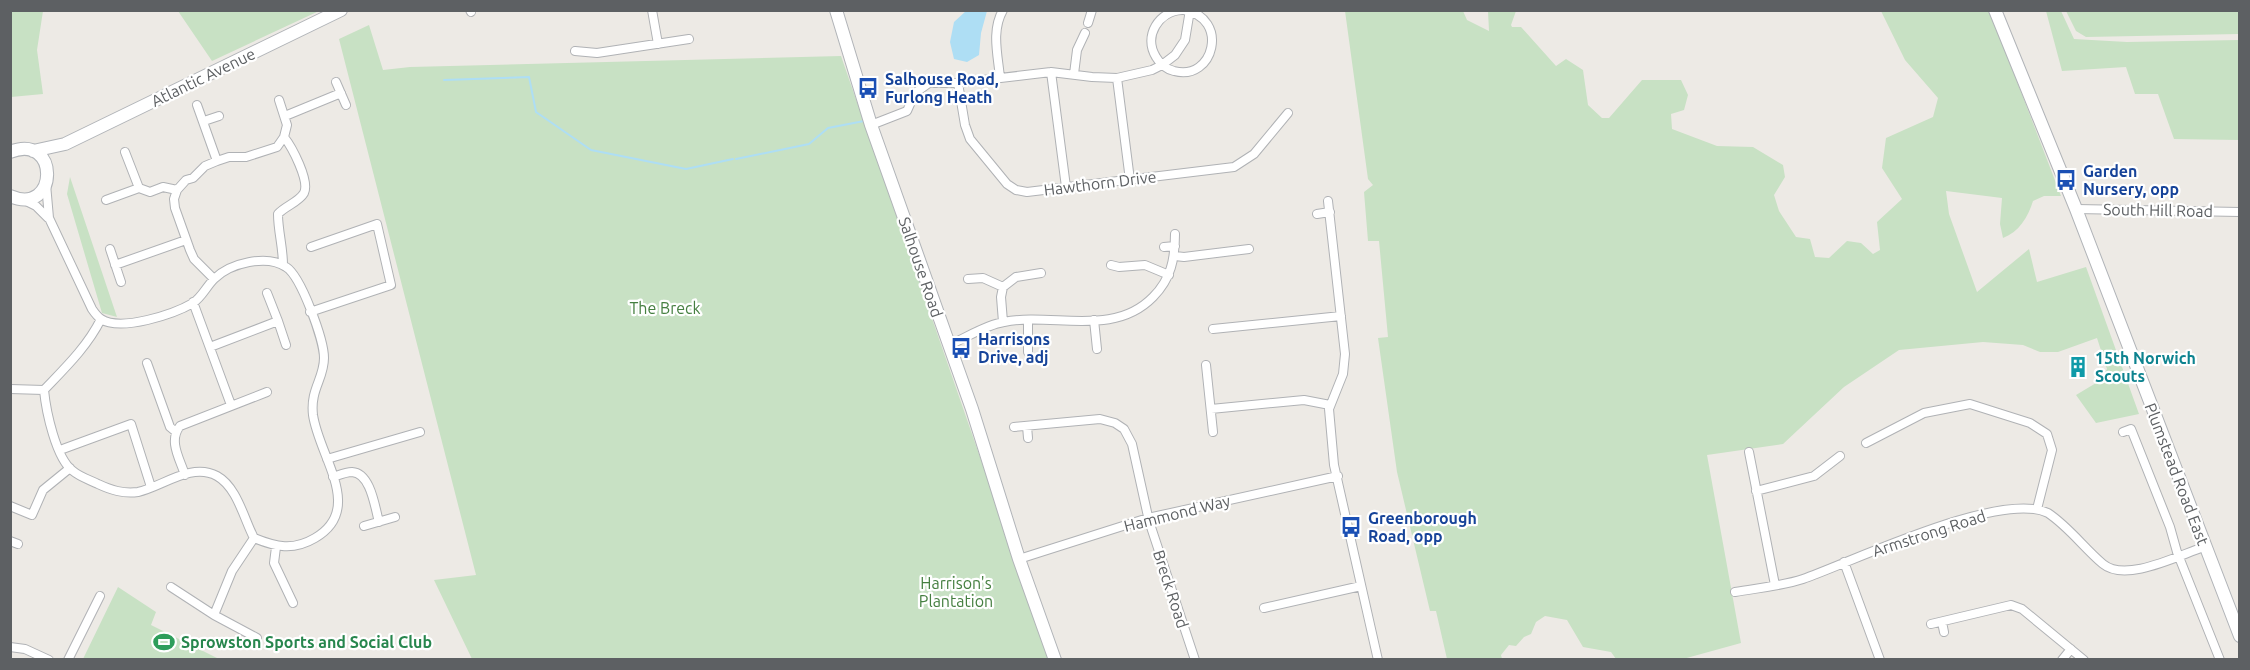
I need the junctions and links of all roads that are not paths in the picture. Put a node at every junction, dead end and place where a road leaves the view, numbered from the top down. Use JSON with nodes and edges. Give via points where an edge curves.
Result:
{"nodes":[{"id":1,"x":341,"y":10,"type":"edge"},
{"id":2,"x":652,"y":10,"type":"edge"},
{"id":3,"x":836,"y":10,"type":"edge"},
{"id":4,"x":1003,"y":10,"type":"edge"},
{"id":5,"x":1092,"y":10,"type":"edge"},
{"id":6,"x":1995,"y":10,"type":"edge"},
{"id":7,"x":1187,"y":11,"type":"edge"},
{"id":8,"x":1088,"y":23,"type":"dead end"},
{"id":9,"x":1085,"y":33,"type":"dead end"},
{"id":10,"x":689,"y":39,"type":"dead end"},
{"id":11,"x":658,"y":44,"type":"junction"},
{"id":12,"x":575,"y":51,"type":"dead end"},
{"id":13,"x":1162,"y":65,"type":"junction"},
{"id":14,"x":1051,"y":72,"type":"junction"},
{"id":15,"x":1074,"y":74,"type":"junction"},
{"id":16,"x":1000,"y":78,"type":"junction"},
{"id":17,"x":1117,"y":78,"type":"junction"},
{"id":18,"x":336,"y":82,"type":"dead end"},
{"id":19,"x":958,"y":83,"type":"junction"},
{"id":20,"x":341,"y":93,"type":"junction"},
{"id":21,"x":279,"y":100,"type":"dead end"},
{"id":22,"x":197,"y":105,"type":"dead end"},
{"id":23,"x":346,"y":105,"type":"dead end"},
{"id":24,"x":1288,"y":113,"type":"dead end"},
{"id":25,"x":219,"y":116,"type":"dead end"},
{"id":26,"x":285,"y":116,"type":"junction"},
{"id":27,"x":204,"y":121,"type":"junction"},
{"id":28,"x":871,"y":125,"type":"junction"},
{"id":29,"x":284,"y":136,"type":"junction"},
{"id":30,"x":65,"y":144,"type":"junction"},
{"id":31,"x":33,"y":150,"type":"junction"},
{"id":32,"x":10,"y":152,"type":"edge"},
{"id":33,"x":125,"y":152,"type":"dead end"},
{"id":34,"x":217,"y":161,"type":"junction"},
{"id":35,"x":47,"y":167,"type":"junction"},
{"id":36,"x":1130,"y":180,"type":"junction"},
{"id":37,"x":46,"y":184,"type":"junction"},
{"id":38,"x":1066,"y":187,"type":"junction"},
{"id":39,"x":139,"y":188,"type":"junction"},
{"id":40,"x":177,"y":190,"type":"junction"},
{"id":41,"x":15,"y":198,"type":"edge"},
{"id":42,"x":106,"y":200,"type":"dead end"},
{"id":43,"x":1328,"y":201,"type":"dead end"},
{"id":44,"x":2076,"y":209,"type":"junction"},
{"id":45,"x":1330,"y":212,"type":"junction"},
{"id":46,"x":2240,"y":212,"type":"edge"},
{"id":47,"x":1317,"y":213,"type":"dead end"},
{"id":48,"x":49,"y":218,"type":"junction"},
{"id":49,"x":1175,"y":234,"type":"dead end"},
{"id":50,"x":186,"y":240,"type":"junction"},
{"id":51,"x":311,"y":247,"type":"dead end"},
{"id":52,"x":1164,"y":247,"type":"dead end"},
{"id":53,"x":110,"y":249,"type":"dead end"},
{"id":54,"x":1249,"y":249,"type":"dead end"},
{"id":55,"x":1175,"y":251,"type":"junction"},
{"id":56,"x":115,"y":265,"type":"junction"},
{"id":57,"x":283,"y":265,"type":"junction"},
{"id":58,"x":1111,"y":265,"type":"dead end"},
{"id":59,"x":1041,"y":273,"type":"dead end"},
{"id":60,"x":1168,"y":275,"type":"junction"},
{"id":61,"x":214,"y":279,"type":"junction"},
{"id":62,"x":968,"y":279,"type":"dead end"},
{"id":63,"x":121,"y":282,"type":"dead end"},
{"id":64,"x":1003,"y":287,"type":"junction"},
{"id":65,"x":267,"y":293,"type":"dead end"},
{"id":66,"x":193,"y":302,"type":"junction"},
{"id":67,"x":310,"y":312,"type":"junction"},
{"id":68,"x":1341,"y":316,"type":"junction"},
{"id":69,"x":101,"y":319,"type":"junction"},
{"id":70,"x":1094,"y":320,"type":"junction"},
{"id":71,"x":278,"y":321,"type":"junction"},
{"id":72,"x":1028,"y":321,"type":"junction"},
{"id":73,"x":1003,"y":322,"type":"junction"},
{"id":74,"x":1213,"y":329,"type":"dead end"},
{"id":75,"x":286,"y":345,"type":"dead end"},
{"id":76,"x":949,"y":345,"type":"junction"},
{"id":77,"x":210,"y":347,"type":"junction"},
{"id":78,"x":1097,"y":349,"type":"dead end"},
{"id":79,"x":1028,"y":352,"type":"dead end"},
{"id":80,"x":147,"y":363,"type":"dead end"},
{"id":81,"x":1206,"y":365,"type":"dead end"},
{"id":82,"x":10,"y":389,"type":"edge"},
{"id":83,"x":44,"y":390,"type":"junction"},
{"id":84,"x":267,"y":392,"type":"dead end"},
{"id":85,"x":231,"y":405,"type":"junction"},
{"id":86,"x":1330,"y":405,"type":"junction"},
{"id":87,"x":1210,"y":409,"type":"junction"},
{"id":88,"x":1027,"y":426,"type":"junction"},
{"id":89,"x":1014,"y":427,"type":"dead end"},
{"id":90,"x":2131,"y":429,"type":"dead end"},
{"id":91,"x":176,"y":432,"type":"junction"},
{"id":92,"x":420,"y":432,"type":"dead end"},
{"id":93,"x":1213,"y":432,"type":"dead end"},
{"id":94,"x":1028,"y":438,"type":"dead end"},
{"id":95,"x":1866,"y":443,"type":"dead end"},
{"id":96,"x":60,"y":450,"type":"junction"},
{"id":97,"x":1749,"y":452,"type":"dead end"},
{"id":98,"x":1840,"y":456,"type":"dead end"},
{"id":99,"x":327,"y":459,"type":"junction"},
{"id":100,"x":70,"y":468,"type":"junction"},
{"id":101,"x":185,"y":474,"type":"junction"},
{"id":102,"x":1338,"y":476,"type":"junction"},
{"id":103,"x":333,"y":477,"type":"junction"},
{"id":104,"x":151,"y":487,"type":"junction"},
{"id":105,"x":1756,"y":491,"type":"junction"},
{"id":106,"x":10,"y":506,"type":"edge"},
{"id":107,"x":2037,"y":509,"type":"junction"},
{"id":108,"x":395,"y":517,"type":"dead end"},
{"id":109,"x":1148,"y":518,"type":"junction"},
{"id":110,"x":379,"y":522,"type":"junction"},
{"id":111,"x":364,"y":526,"type":"dead end"},
{"id":112,"x":254,"y":538,"type":"junction"},
{"id":113,"x":276,"y":547,"type":"junction"},
{"id":114,"x":2205,"y":547,"type":"junction"},
{"id":115,"x":2178,"y":555,"type":"junction"},
{"id":116,"x":1018,"y":559,"type":"junction"},
{"id":117,"x":1844,"y":562,"type":"junction"},
{"id":118,"x":1775,"y":585,"type":"junction"},
{"id":119,"x":1361,"y":586,"type":"junction"},
{"id":120,"x":171,"y":587,"type":"dead end"},
{"id":121,"x":1735,"y":592,"type":"dead end"},
{"id":122,"x":100,"y":596,"type":"dead end"},
{"id":123,"x":293,"y":603,"type":"dead end"},
{"id":124,"x":1264,"y":608,"type":"dead end"},
{"id":125,"x":214,"y":615,"type":"junction"},
{"id":126,"x":1942,"y":621,"type":"junction"},
{"id":127,"x":1931,"y":624,"type":"dead end"},
{"id":128,"x":1944,"y":632,"type":"dead end"},
{"id":129,"x":2240,"y":636,"type":"edge"},
{"id":130,"x":256,"y":638,"type":"dead end"},
{"id":131,"x":10,"y":647,"type":"edge"},
{"id":132,"x":2071,"y":649,"type":"junction"},
{"id":133,"x":50,"y":660,"type":"edge"},
{"id":134,"x":68,"y":660,"type":"edge"},
{"id":135,"x":1055,"y":660,"type":"edge"},
{"id":136,"x":1195,"y":660,"type":"edge"},
{"id":137,"x":1378,"y":660,"type":"edge"},
{"id":138,"x":1880,"y":660,"type":"edge"},
{"id":139,"x":2062,"y":660,"type":"edge"},
{"id":140,"x":2084,"y":660,"type":"edge"},
{"id":141,"x":2220,"y":660,"type":"edge"}],
"edges":[{"from":1,"to":30,"type":"street","name":"Atlantic Avenue"},
{"from":2,"to":11,"type":"street"},
{"from":3,"to":28,"type":"street","name":"Salhouse Road"},
{"from":4,"to":16,"type":"street","via":[[996,36]]},
{"from":5,"to":8,"type":"street"},
{"from":6,"to":44,"type":"street","name":"Plumstead Road East"},
{"from":7,"to":13,"type":"street","via":[[1185,40]]},
{"from":7,"to":13,"type":"street","via":[[1165,15],[1153,30],[1152,49]]},
{"from":7,"to":13,"type":"street","via":[[1202,18],[1210,28],[1210,54],[1192,70],[1179,72]]},
{"from":9,"to":15,"type":"street","via":[[1077,50]]},
{"from":10,"to":11,"type":"street"},
{"from":11,"to":12,"type":"street","via":[[597,53]]},
{"from":13,"to":17,"type":"street"},
{"from":14,"to":15,"type":"street"},
{"from":14,"to":16,"type":"street"},
{"from":14,"to":38,"type":"street"},
{"from":15,"to":17,"type":"street"},
{"from":16,"to":19,"type":"street"},
{"from":17,"to":36,"type":"street"},
{"from":18,"to":20,"type":"street"},
{"from":19,"to":28,"type":"street","via":[[929,83],[915,93],[907,111]]},
{"from":19,"to":38,"type":"street","name":"Hawthorn Drive","via":[[967,133],[1007,184],[1027,192]]},
{"from":20,"to":23,"type":"street"},
{"from":20,"to":26,"type":"street"},
{"from":21,"to":26,"type":"street"},
{"from":22,"to":27,"type":"street"},
{"from":24,"to":36,"type":"street","name":"Hawthorn Drive","via":[[1254,154],[1240,164]]},
{"from":25,"to":27,"type":"street"},
{"from":26,"to":29,"type":"street"},
{"from":27,"to":34,"type":"street"},
{"from":28,"to":76,"type":"street","name":"Salhouse Road"},
{"from":29,"to":34,"type":"street","via":[[277,147]]},
{"from":29,"to":57,"type":"street","via":[[306,183],[298,199],[278,214]]},
{"from":30,"to":31,"type":"street","name":"Atlantic Avenue"},
{"from":30,"to":35,"type":"street","name":"Atlantic Avenue"},
{"from":31,"to":32,"type":"street","name":"Atlantic Avenue"},
{"from":31,"to":35,"type":"street"},
{"from":33,"to":39,"type":"street"},
{"from":34,"to":40,"type":"street"},
{"from":35,"to":37,"type":"street"},
{"from":36,"to":38,"type":"street","name":"Hawthorn Drive"},
{"from":37,"to":41,"type":"street","via":[[40,193]]},
{"from":37,"to":48,"type":"street"},
{"from":39,"to":40,"type":"street","via":[[150,192],[163,187]]},
{"from":39,"to":42,"type":"street"},
{"from":40,"to":50,"type":"street","via":[[175,208]]},
{"from":41,"to":48,"type":"street","via":[[36,206]]},
{"from":43,"to":45,"type":"street"},
{"from":44,"to":46,"type":"street","name":"South Hill Road"},
{"from":44,"to":114,"type":"street","name":"Plumstead Road East"},
{"from":45,"to":47,"type":"street"},
{"from":45,"to":68,"type":"street"},
{"from":48,"to":69,"type":"street","via":[[92,309]]},
{"from":49,"to":55,"type":"street"},
{"from":50,"to":56,"type":"street"},
{"from":50,"to":61,"type":"street","via":[[194,260]]},
{"from":51,"to":67,"type":"street","via":[[377,224],[391,285]]},
{"from":52,"to":55,"type":"street"},
{"from":53,"to":56,"type":"street"},
{"from":54,"to":55,"type":"street","via":[[1184,257]]},
{"from":55,"to":60,"type":"street"},
{"from":56,"to":63,"type":"street"},
{"from":57,"to":61,"type":"street","via":[[256,261],[233,267]]},
{"from":57,"to":67,"type":"street","via":[[298,281]]},
{"from":58,"to":60,"type":"street","via":[[1145,265]]},
{"from":59,"to":64,"type":"street","via":[[1016,277]]},
{"from":60,"to":70,"type":"street","via":[[1162,288],[1139,309],[1118,319]]},
{"from":61,"to":66,"type":"street"},
{"from":62,"to":64,"type":"street","via":[[983,278]]},
{"from":64,"to":73,"type":"street"},
{"from":65,"to":71,"type":"street"},
{"from":66,"to":69,"type":"street","via":[[136,323],[118,324]]},
{"from":66,"to":77,"type":"street"},
{"from":67,"to":99,"type":"street","via":[[324,359],[312,404]]},
{"from":68,"to":74,"type":"street"},
{"from":68,"to":86,"type":"street","via":[[1345,364]]},
{"from":69,"to":83,"type":"street","via":[[95,332]]},
{"from":70,"to":72,"type":"street"},
{"from":70,"to":78,"type":"street"},
{"from":71,"to":75,"type":"street"},
{"from":71,"to":77,"type":"street"},
{"from":72,"to":73,"type":"street"},
{"from":72,"to":79,"type":"street"},
{"from":73,"to":76,"type":"street"},
{"from":76,"to":116,"type":"street","name":"Salhouse Road"},
{"from":77,"to":85,"type":"street"},
{"from":80,"to":91,"type":"street","via":[[170,427]]},
{"from":81,"to":87,"type":"street"},
{"from":82,"to":83,"type":"street"},
{"from":83,"to":96,"type":"street","via":[[51,430]]},
{"from":84,"to":85,"type":"street"},
{"from":85,"to":91,"type":"street","via":[[180,426]]},
{"from":86,"to":87,"type":"street","via":[[1304,400]]},
{"from":86,"to":102,"type":"street"},
{"from":87,"to":93,"type":"street"},
{"from":88,"to":89,"type":"street"},
{"from":88,"to":94,"type":"street"},
{"from":88,"to":109,"type":"street","name":"Breck Road","via":[[1100,420],[1124,429],[1132,444]]},
{"from":90,"to":115,"type":"street","name":"Plumstead Road East"},
{"from":91,"to":101,"type":"street","via":[[174,442]]},
{"from":92,"to":99,"type":"street"},
{"from":95,"to":107,"type":"street","via":[[1924,413],[1970,404],[2030,423],[2047,434],[2052,450]]},
{"from":96,"to":100,"type":"street"},
{"from":96,"to":104,"type":"street","via":[[131,423]]},
{"from":97,"to":105,"type":"street"},
{"from":98,"to":105,"type":"street","via":[[1814,476]]},
{"from":99,"to":103,"type":"street"},
{"from":100,"to":104,"type":"street","via":[[122,493]]},
{"from":100,"to":106,"type":"street","via":[[43,490],[32,515]]},
{"from":101,"to":104,"type":"street"},
{"from":101,"to":112,"type":"street","via":[[216,475],[230,486]]},
{"from":102,"to":109,"type":"street","name":"Hammond Way"},
{"from":102,"to":119,"type":"street"},
{"from":103,"to":110,"type":"street","via":[[350,472],[360,474],[368,485]]},
{"from":103,"to":113,"type":"street","via":[[338,490],[334,522],[309,541]]},
{"from":105,"to":118,"type":"street"},
{"from":107,"to":115,"type":"street","via":[[2055,517],[2110,568],[2134,571]]},
{"from":107,"to":117,"type":"street","name":"Armstrong Road","via":[[1969,518]]},
{"from":108,"to":110,"type":"street"},
{"from":109,"to":116,"type":"street","name":"Hammond Way"},
{"from":109,"to":136,"type":"street","name":"Breck Road"},
{"from":110,"to":111,"type":"street"},
{"from":112,"to":113,"type":"street"},
{"from":112,"to":125,"type":"street","via":[[232,571]]},
{"from":113,"to":123,"type":"street","via":[[274,563]]},
{"from":114,"to":115,"type":"street"},
{"from":114,"to":129,"type":"street","name":"Plumstead Road East"},
{"from":115,"to":141,"type":"street","name":"Plumstead Road East"},
{"from":116,"to":135,"type":"street","name":"Salhouse Road"},
{"from":117,"to":118,"type":"street","name":"Armstrong Road"},
{"from":117,"to":138,"type":"street"},
{"from":118,"to":121,"type":"street","name":"Armstrong Road"},
{"from":119,"to":124,"type":"street"},
{"from":119,"to":137,"type":"street"},
{"from":120,"to":125,"type":"street"},
{"from":122,"to":134,"type":"street"},
{"from":125,"to":130,"type":"street"},
{"from":126,"to":127,"type":"street"},
{"from":126,"to":128,"type":"street"},
{"from":126,"to":132,"type":"street","via":[[2011,605],[2022,609]]},
{"from":131,"to":133,"type":"street","via":[[26,649]]},
{"from":132,"to":139,"type":"street"},
{"from":132,"to":140,"type":"street"}]}
